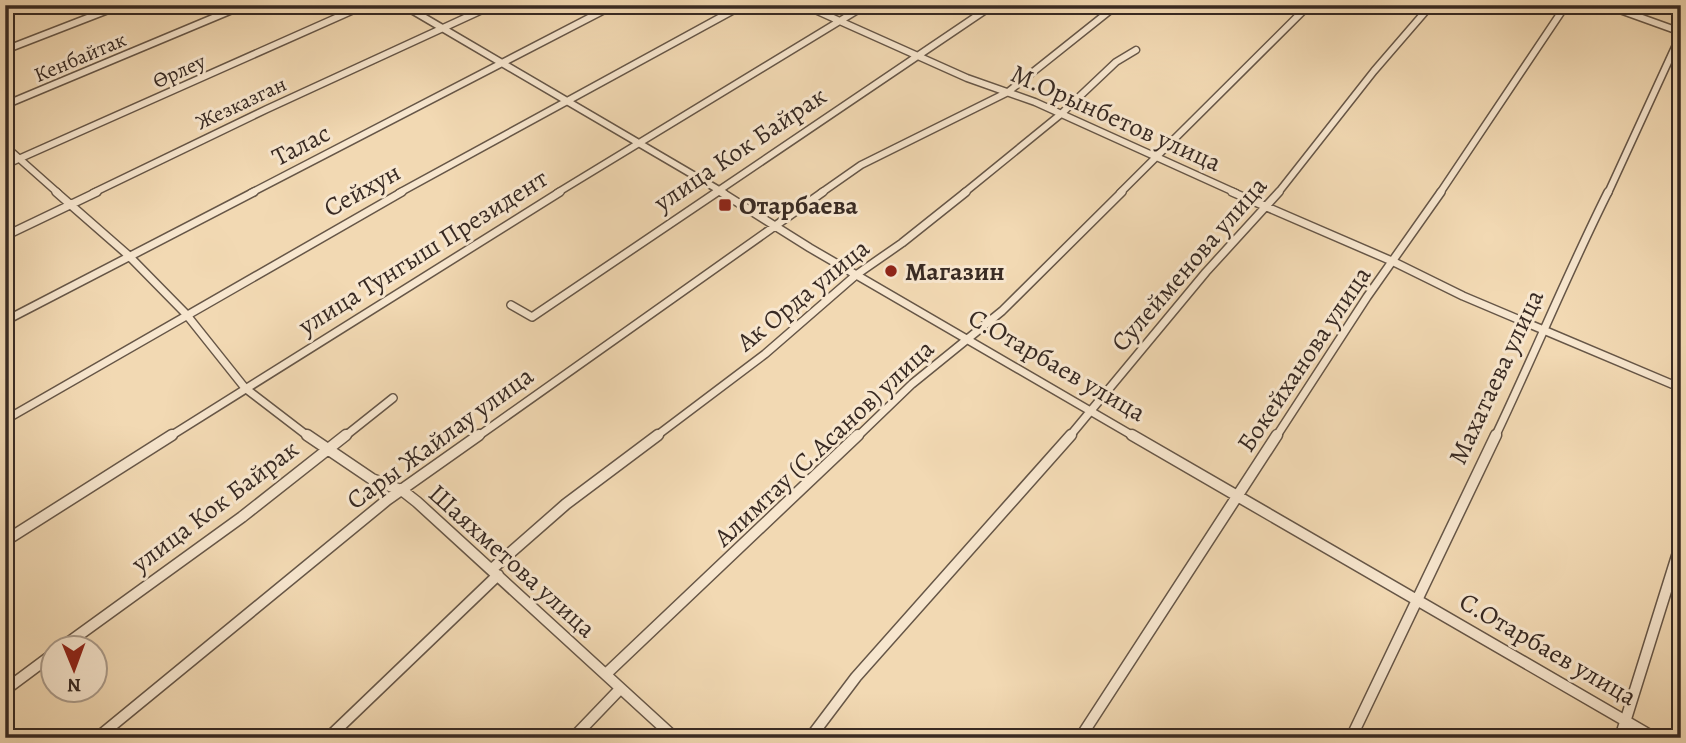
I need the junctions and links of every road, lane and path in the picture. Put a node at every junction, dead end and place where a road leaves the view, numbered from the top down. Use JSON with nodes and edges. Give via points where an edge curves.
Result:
{"nodes":[{"id":1,"x":121,"y":5,"type":"edge"},
{"id":2,"x":244,"y":5,"type":"edge"},
{"id":3,"x":365,"y":5,"type":"edge"},
{"id":4,"x":403,"y":5,"type":"edge"},
{"id":5,"x":493,"y":5,"type":"edge"},
{"id":6,"x":614,"y":5,"type":"edge"},
{"id":7,"x":743,"y":5,"type":"edge"},
{"id":8,"x":804,"y":5,"type":"edge"},
{"id":9,"x":866,"y":5,"type":"edge"},
{"id":10,"x":993,"y":5,"type":"edge"},
{"id":11,"x":1117,"y":5,"type":"edge"},
{"id":12,"x":1309,"y":5,"type":"edge"},
{"id":13,"x":1431,"y":5,"type":"edge"},
{"id":14,"x":1566,"y":5,"type":"edge"},
{"id":15,"x":1606,"y":5,"type":"edge"},
{"id":16,"x":841,"y":21,"type":"junction"},
{"id":17,"x":443,"y":29,"type":"junction"},
{"id":18,"x":1681,"y":33,"type":"edge"},
{"id":19,"x":5,"y":50,"type":"edge"},
{"id":20,"x":1136,"y":50,"type":"dead end"},
{"id":21,"x":920,"y":55,"type":"junction"},
{"id":22,"x":502,"y":64,"type":"junction"},
{"id":23,"x":1009,"y":92,"type":"junction"},
{"id":24,"x":564,"y":102,"type":"junction"},
{"id":25,"x":5,"y":105,"type":"edge"},
{"id":26,"x":1061,"y":114,"type":"junction"},
{"id":27,"x":640,"y":145,"type":"junction"},
{"id":28,"x":5,"y":146,"type":"edge"},
{"id":29,"x":1154,"y":158,"type":"junction"},
{"id":30,"x":19,"y":160,"type":"junction"},
{"id":31,"x":5,"y":165,"type":"edge"},
{"id":32,"x":720,"y":191,"type":"junction"},
{"id":33,"x":69,"y":206,"type":"junction"},
{"id":34,"x":1267,"y":207,"type":"junction"},
{"id":35,"x":776,"y":225,"type":"junction"},
{"id":36,"x":5,"y":236,"type":"edge"},
{"id":37,"x":128,"y":256,"type":"junction"},
{"id":38,"x":1394,"y":262,"type":"junction"},
{"id":39,"x":856,"y":275,"type":"junction"},
{"id":40,"x":511,"y":305,"type":"dead end"},
{"id":41,"x":186,"y":314,"type":"junction"},
{"id":42,"x":5,"y":321,"type":"edge"},
{"id":43,"x":1546,"y":330,"type":"junction"},
{"id":44,"x":969,"y":340,"type":"junction"},
{"id":45,"x":245,"y":388,"type":"junction"},
{"id":46,"x":1681,"y":388,"type":"edge"},
{"id":47,"x":393,"y":398,"type":"dead end"},
{"id":48,"x":1091,"y":412,"type":"junction"},
{"id":49,"x":5,"y":420,"type":"edge"},
{"id":50,"x":327,"y":450,"type":"junction"},
{"id":51,"x":402,"y":491,"type":"junction"},
{"id":52,"x":1238,"y":497,"type":"junction"},
{"id":53,"x":5,"y":541,"type":"edge"},
{"id":54,"x":1681,"y":543,"type":"edge"},
{"id":55,"x":495,"y":572,"type":"junction"},
{"id":56,"x":1417,"y":598,"type":"junction"},
{"id":57,"x":82,"y":634,"type":"edge"},
{"id":58,"x":38,"y":665,"type":"edge"},
{"id":59,"x":606,"y":674,"type":"junction"},
{"id":60,"x":620,"y":689,"type":"junction"},
{"id":61,"x":5,"y":690,"type":"edge"},
{"id":62,"x":1624,"y":720,"type":"junction"},
{"id":63,"x":97,"y":738,"type":"edge"},
{"id":64,"x":328,"y":738,"type":"edge"},
{"id":65,"x":573,"y":738,"type":"edge"},
{"id":66,"x":675,"y":738,"type":"edge"},
{"id":67,"x":810,"y":738,"type":"edge"},
{"id":68,"x":1080,"y":738,"type":"edge"},
{"id":69,"x":1351,"y":738,"type":"edge"},
{"id":70,"x":1620,"y":738,"type":"edge"},
{"id":71,"x":1655,"y":738,"type":"edge"}],
"edges":[{"from":1,"to":19,"type":"street"},
{"from":2,"to":25,"type":"street","name":"Кенбайтак"},
{"from":3,"to":30,"type":"street","name":"Өрлеу"},
{"from":4,"to":17,"type":"street","name":"С.Отарбаев улица"},
{"from":5,"to":17,"type":"street","name":"Жезказган"},
{"from":6,"to":22,"type":"street","name":"Талас"},
{"from":7,"to":24,"type":"street","name":"Сейхун"},
{"from":8,"to":16,"type":"street","name":"М.Орынбетов улица"},
{"from":9,"to":16,"type":"street","name":"улица Тунгыш Президент"},
{"from":10,"to":21,"type":"street","name":"улица Кок Байрак"},
{"from":11,"to":23,"type":"street","name":"Сары Жайлау улица"},
{"from":12,"to":29,"type":"street","name":"Алимтау (С.Асанов) улица"},
{"from":13,"to":34,"type":"street","name":"Сулейменова улица"},
{"from":14,"to":38,"type":"street","name":"Бокейханова улица"},
{"from":15,"to":18,"type":"street"},
{"from":16,"to":21,"type":"street","name":"М.Орынбетов улица"},
{"from":16,"to":27,"type":"street","name":"улица Тунгыш Президент"},
{"from":17,"to":22,"type":"street","name":"С.Отарбаев улица"},
{"from":17,"to":33,"type":"street","name":"Жезказган"},
{"from":18,"to":43,"type":"street","name":"Махатаева улица","via":[[1567,275]]},
{"from":20,"to":26,"type":"street","name":"Ак Орда улица","via":[[1116,62]]},
{"from":21,"to":23,"type":"street","name":"М.Орынбетов улица"},
{"from":21,"to":32,"type":"street","name":"улица Кок Байрак"},
{"from":22,"to":24,"type":"street","name":"С.Отарбаев улица"},
{"from":22,"to":37,"type":"street","name":"Талас"},
{"from":23,"to":26,"type":"street","name":"М.Орынбетов улица"},
{"from":23,"to":35,"type":"street","name":"Сары Жайлау улица","via":[[890,149]]},
{"from":24,"to":27,"type":"street","name":"С.Отарбаев улица"},
{"from":24,"to":41,"type":"street","name":"Сейхун"},
{"from":26,"to":29,"type":"street","name":"М.Орынбетов улица"},
{"from":26,"to":39,"type":"street","name":"Ак Орда улица"},
{"from":27,"to":32,"type":"street","name":"С.Отарбаев улица"},
{"from":27,"to":45,"type":"street","name":"улица Тунгыш Президент"},
{"from":28,"to":30,"type":"street","name":"Шаяхметова улица"},
{"from":29,"to":34,"type":"street","name":"М.Орынбетов улица"},
{"from":29,"to":44,"type":"street","name":"Алимтау (С.Асанов) улица"},
{"from":30,"to":31,"type":"street","name":"Өрлеу"},
{"from":30,"to":33,"type":"street","name":"Шаяхметова улица"},
{"from":32,"to":35,"type":"street","name":"С.Отарбаев улица"},
{"from":32,"to":40,"type":"street","name":"улица Кок Байрак","via":[[532,317]]},
{"from":33,"to":36,"type":"street","name":"Жезказган"},
{"from":33,"to":37,"type":"street","name":"Шаяхметова улица"},
{"from":34,"to":38,"type":"street","name":"М.Орынбетов улица"},
{"from":34,"to":48,"type":"street","name":"Сулейменова улица","via":[[1206,272]]},
{"from":35,"to":39,"type":"street","name":"С.Отарбаев улица"},
{"from":35,"to":51,"type":"street","name":"Сары Жайлау улица"},
{"from":37,"to":41,"type":"street","name":"Шаяхметова улица"},
{"from":37,"to":42,"type":"street","name":"Талас"},
{"from":38,"to":43,"type":"street","name":"М.Орынбетов улица"},
{"from":38,"to":52,"type":"street","name":"Бокейханова улица"},
{"from":39,"to":44,"type":"street","name":"С.Отарбаев улица"},
{"from":39,"to":55,"type":"street","name":"Ак Орда улица","via":[[765,354],[566,504]]},
{"from":41,"to":45,"type":"street","name":"Шаяхметова улица"},
{"from":41,"to":49,"type":"street","name":"Сейхун"},
{"from":43,"to":46,"type":"street","name":"М.Орынбетов улица"},
{"from":43,"to":56,"type":"street","name":"Махатаева улица"},
{"from":44,"to":48,"type":"street","name":"С.Отарбаев улица"},
{"from":44,"to":59,"type":"street","name":"Алимтау (С.Асанов) улица","via":[[912,384]]},
{"from":45,"to":50,"type":"street","name":"Шаяхметова улица"},
{"from":45,"to":53,"type":"street","name":"улица Тунгыш Президент"},
{"from":47,"to":50,"type":"street","name":"улица Кок Байрак"},
{"from":48,"to":52,"type":"street","name":"С.Отарбаев улица"},
{"from":48,"to":67,"type":"street","name":"Сулейменова улица","via":[[856,677]]},
{"from":50,"to":51,"type":"street","name":"Шаяхметова улица","via":[[372,479]]},
{"from":50,"to":57,"type":"street","name":"улица Кок Байрак"},
{"from":51,"to":55,"type":"street","name":"Шаяхметова улица"},
{"from":51,"to":63,"type":"street","name":"Сары Жайлау улица"},
{"from":52,"to":56,"type":"street","name":"С.Отарбаев улица"},
{"from":52,"to":68,"type":"street","name":"Бокейханова улица"},
{"from":54,"to":62,"type":"street"},
{"from":55,"to":59,"type":"street","name":"Шаяхметова улица"},
{"from":55,"to":64,"type":"street","name":"Ак Орда улица"},
{"from":56,"to":62,"type":"street","name":"С.Отарбаев улица"},
{"from":56,"to":69,"type":"street","name":"Махатаева улица"},
{"from":58,"to":61,"type":"street"},
{"from":59,"to":60,"type":"street","name":"Шаяхметова улица"},
{"from":60,"to":65,"type":"street"},
{"from":60,"to":66,"type":"street","name":"Шаяхметова улица"},
{"from":62,"to":70,"type":"street"},
{"from":62,"to":71,"type":"street","name":"С.Отарбаев улица"}]}
